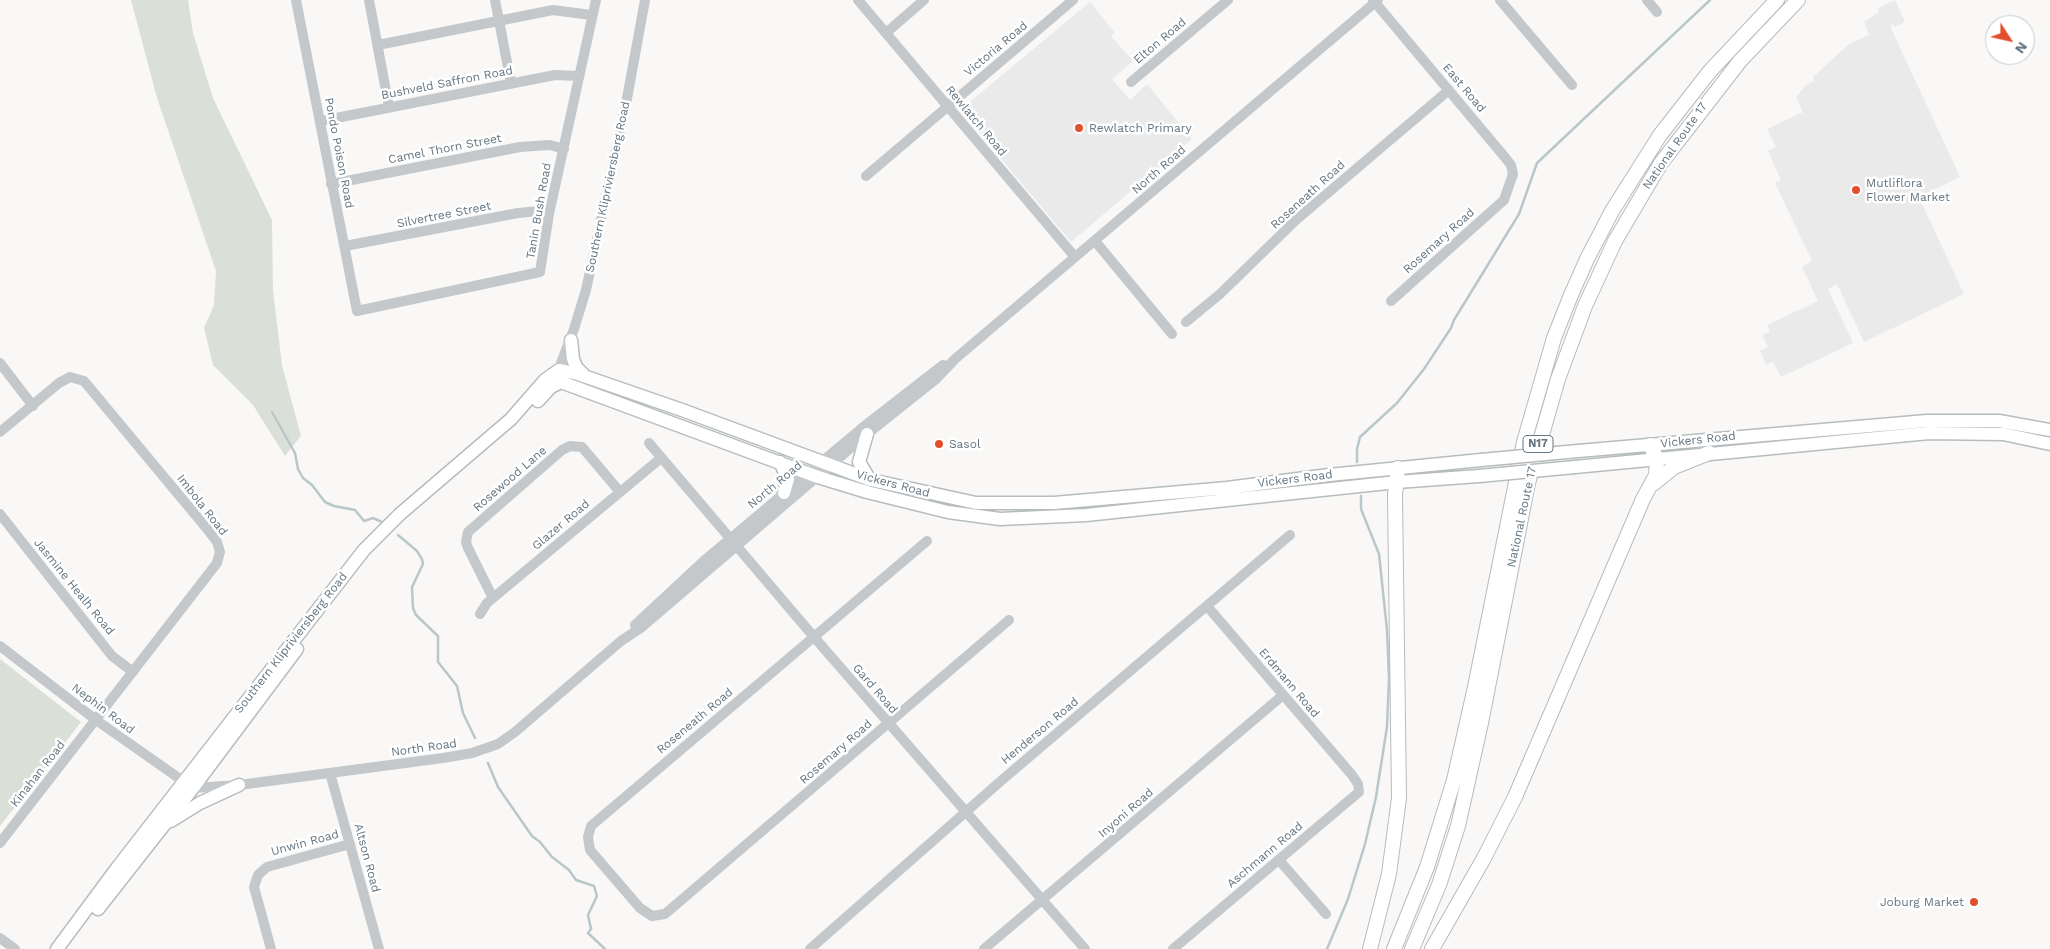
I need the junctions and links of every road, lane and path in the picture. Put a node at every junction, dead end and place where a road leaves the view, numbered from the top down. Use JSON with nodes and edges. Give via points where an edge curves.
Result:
{"nodes":[{"id":1,"x":296,"y":0,"type":"edge"},
{"id":2,"x":370,"y":0,"type":"edge"},
{"id":3,"x":495,"y":0,"type":"edge"},
{"id":4,"x":596,"y":0,"type":"edge"},
{"id":5,"x":645,"y":0,"type":"edge"},
{"id":6,"x":858,"y":0,"type":"edge"},
{"id":7,"x":924,"y":0,"type":"edge"},
{"id":8,"x":1073,"y":0,"type":"edge"},
{"id":9,"x":1228,"y":0,"type":"edge"},
{"id":10,"x":1500,"y":0,"type":"edge"},
{"id":11,"x":1647,"y":0,"type":"edge"},
{"id":12,"x":1777,"y":0,"type":"edge"},
{"id":13,"x":1798,"y":0,"type":"edge"},
{"id":14,"x":1375,"y":1,"type":"edge"},
{"id":15,"x":1657,"y":12,"type":"dead end"},
{"id":16,"x":591,"y":15,"type":"junction"},
{"id":17,"x":499,"y":20,"type":"junction"},
{"id":18,"x":886,"y":33,"type":"junction"},
{"id":19,"x":378,"y":45,"type":"junction"},
{"id":20,"x":579,"y":76,"type":"junction"},
{"id":21,"x":1131,"y":82,"type":"dead end"},
{"id":22,"x":511,"y":83,"type":"junction"},
{"id":23,"x":1572,"y":85,"type":"dead end"},
{"id":24,"x":1449,"y":90,"type":"junction"},
{"id":25,"x":947,"y":106,"type":"junction"},
{"id":26,"x":389,"y":107,"type":"junction"},
{"id":27,"x":321,"y":121,"type":"junction"},
{"id":28,"x":564,"y":148,"type":"junction"},
{"id":29,"x":866,"y":176,"type":"dead end"},
{"id":30,"x":332,"y":184,"type":"junction"},
{"id":31,"x":1504,"y":200,"type":"joint"},
{"id":32,"x":549,"y":214,"type":"junction"},
{"id":33,"x":1095,"y":241,"type":"junction"},
{"id":34,"x":345,"y":246,"type":"junction"},
{"id":35,"x":1075,"y":257,"type":"junction"},
{"id":36,"x":1391,"y":301,"type":"dead end"},
{"id":37,"x":357,"y":311,"type":"joint"},
{"id":38,"x":1186,"y":322,"type":"dead end"},
{"id":39,"x":1172,"y":334,"type":"dead end"},
{"id":40,"x":571,"y":340,"type":"junction"},
{"id":41,"x":954,"y":359,"type":"junction"},
{"id":42,"x":0,"y":364,"type":"edge"},
{"id":43,"x":560,"y":376,"type":"junction"},
{"id":44,"x":587,"y":378,"type":"junction"},
{"id":45,"x":33,"y":406,"type":"junction"},
{"id":46,"x":2050,"y":430,"type":"edge"},
{"id":47,"x":0,"y":432,"type":"edge"},
{"id":48,"x":867,"y":434,"type":"junction"},
{"id":49,"x":649,"y":443,"type":"dead end"},
{"id":50,"x":2050,"y":444,"type":"edge"},
{"id":51,"x":1650,"y":445,"type":"junction"},
{"id":52,"x":1709,"y":453,"type":"junction"},
{"id":53,"x":661,"y":458,"type":"junction"},
{"id":54,"x":1657,"y":459,"type":"junction"},
{"id":55,"x":780,"y":462,"type":"junction"},
{"id":56,"x":826,"y":464,"type":"junction"},
{"id":57,"x":1398,"y":468,"type":"junction"},
{"id":58,"x":814,"y":475,"type":"junction"},
{"id":59,"x":871,"y":480,"type":"junction"},
{"id":60,"x":1396,"y":482,"type":"junction"},
{"id":61,"x":1652,"y":485,"type":"junction"},
{"id":62,"x":620,"y":492,"type":"junction"},
{"id":63,"x":784,"y":493,"type":"junction"},
{"id":64,"x":0,"y":514,"type":"edge"},
{"id":65,"x":1290,"y":535,"type":"dead end"},
{"id":66,"x":927,"y":541,"type":"dead end"},
{"id":67,"x":733,"y":543,"type":"junction"},
{"id":68,"x":493,"y":598,"type":"junction"},
{"id":69,"x":1207,"y":606,"type":"junction"},
{"id":70,"x":480,"y":614,"type":"dead end"},
{"id":71,"x":1009,"y":620,"type":"dead end"},
{"id":72,"x":814,"y":637,"type":"junction"},
{"id":73,"x":0,"y":646,"type":"edge"},
{"id":74,"x":133,"y":672,"type":"junction"},
{"id":75,"x":1283,"y":695,"type":"junction"},
{"id":76,"x":96,"y":720,"type":"junction"},
{"id":77,"x":888,"y":724,"type":"junction"},
{"id":78,"x":330,"y":774,"type":"junction"},
{"id":79,"x":1352,"y":775,"type":"joint"},
{"id":80,"x":239,"y":785,"type":"junction"},
{"id":81,"x":188,"y":786,"type":"junction"},
{"id":82,"x":966,"y":813,"type":"junction"},
{"id":83,"x":158,"y":833,"type":"junction"},
{"id":84,"x":0,"y":843,"type":"edge"},
{"id":85,"x":350,"y":844,"type":"junction"},
{"id":86,"x":1279,"y":860,"type":"junction"},
{"id":87,"x":1043,"y":901,"type":"junction"},
{"id":88,"x":678,"y":904,"type":"joint"},
{"id":89,"x":1326,"y":914,"type":"dead end"},
{"id":90,"x":0,"y":938,"type":"edge"},
{"id":91,"x":15,"y":949,"type":"edge"},
{"id":92,"x":57,"y":949,"type":"edge"},
{"id":93,"x":67,"y":949,"type":"edge"},
{"id":94,"x":271,"y":949,"type":"edge"},
{"id":95,"x":379,"y":949,"type":"edge"},
{"id":96,"x":810,"y":949,"type":"edge"},
{"id":97,"x":984,"y":949,"type":"edge"},
{"id":98,"x":1085,"y":949,"type":"edge"},
{"id":99,"x":1173,"y":949,"type":"edge"},
{"id":100,"x":1370,"y":949,"type":"edge"},
{"id":101,"x":1394,"y":949,"type":"edge"},
{"id":102,"x":1412,"y":949,"type":"edge"},
{"id":103,"x":1432,"y":949,"type":"edge"}],
"edges":[{"from":1,"to":27,"type":"street","name":"Pondo Poison Road"},
{"from":2,"to":19,"type":"street"},
{"from":3,"to":17,"type":"street"},
{"from":4,"to":16,"type":"street","name":"Tanin Bush Road"},
{"from":5,"to":40,"type":"street","name":"Southern Klipriviersberg Road","via":[[594,252]]},
{"from":6,"to":18,"type":"street","name":"Rewlatch Road"},
{"from":7,"to":18,"type":"street"},
{"from":8,"to":25,"type":"street","name":"Victoria Road"},
{"from":9,"to":21,"type":"street","name":"Elton Road"},
{"from":10,"to":23,"type":"street"},
{"from":11,"to":15,"type":"street"},
{"from":12,"to":101,"type":"highway","number":"N17","via":[[1710,71],[1660,135],[1612,211],[1571,295],[1546,364],[1524,442],[1454,780],[1427,867]]},
{"from":13,"to":102,"type":"highway","name":"National Route 17","number":"N17","via":[[1740,61],[1661,163],[1615,241],[1584,306],[1530,474],[1458,826],[1439,885]]},
{"from":14,"to":24,"type":"street","name":"East Road"},
{"from":14,"to":33,"type":"street","name":"North Road"},
{"from":16,"to":17,"type":"street","via":[[553,10]]},
{"from":16,"to":20,"type":"street","name":"Tanin Bush Road"},
{"from":17,"to":19,"type":"street"},
{"from":17,"to":22,"type":"street"},
{"from":18,"to":25,"type":"street","name":"Rewlatch Road"},
{"from":19,"to":26,"type":"street"},
{"from":20,"to":22,"type":"street","name":"Bushveld Saffron Road","via":[[555,75]]},
{"from":20,"to":28,"type":"street","name":"Tanin Bush Road"},
{"from":22,"to":26,"type":"street","name":"Bushveld Saffron Road"},
{"from":24,"to":31,"type":"street","name":"East Road","via":[[1511,165],[1512,178]]},
{"from":24,"to":38,"type":"street","name":"Roseneath Road","via":[[1296,220]]},
{"from":25,"to":29,"type":"street","name":"Victoria Road"},
{"from":25,"to":35,"type":"street","name":"Rewlatch Road"},
{"from":26,"to":27,"type":"street","name":"Bushveld Saffron Road"},
{"from":27,"to":30,"type":"street","name":"Pondo Poison Road"},
{"from":28,"to":30,"type":"street","name":"Camel Thorn Street","via":[[550,145],[520,147]]},
{"from":28,"to":32,"type":"street","name":"Tanin Bush Road"},
{"from":30,"to":34,"type":"street","name":"Pondo Poison Road"},
{"from":31,"to":36,"type":"street","name":"Rosemary Road"},
{"from":32,"to":34,"type":"street","name":"Silvertree Street","via":[[539,211],[518,213]]},
{"from":32,"to":37,"type":"street","name":"Tanin Bush Road","via":[[540,272]]},
{"from":33,"to":35,"type":"street","name":"North Road"},
{"from":33,"to":39,"type":"street"},
{"from":34,"to":37,"type":"street","name":"Pondo Poison Road"},
{"from":35,"to":41,"type":"street","name":"North Road"},
{"from":40,"to":43,"type":"street","name":"Southern Klipriviersberg Road"},
{"from":40,"to":44,"type":"main road","via":[[576,367]]},
{"from":41,"to":48,"type":"street","name":"North Road","via":[[936,380]]},
{"from":41,"to":56,"type":"street","name":"North Road","via":[[920,383]]},
{"from":42,"to":45,"type":"street"},
{"from":43,"to":44,"type":"main road","name":"Vickers Road"},
{"from":43,"to":55,"type":"main road","name":"Vickers Road"},
{"from":43,"to":81,"type":"main road","name":"Southern Klipriviersberg Road","via":[[511,428],[384,537],[269,679]]},
{"from":44,"to":56,"type":"main road","name":"Vickers Road"},
{"from":45,"to":47,"type":"street"},
{"from":45,"to":74,"type":"street","name":"Imbola Road","via":[[70,377],[84,381],[208,530],[219,548],[217,563]]},
{"from":46,"to":51,"type":"main road","name":"Vickers Road","via":[[2018,423],[1965,420]]},
{"from":48,"to":56,"type":"street","name":"North Road"},
{"from":48,"to":59,"type":"main road","via":[[859,462]]},
{"from":49,"to":53,"type":"street","name":"Gard Road"},
{"from":50,"to":52,"type":"main road","name":"Vickers Road","via":[[2003,434],[1929,432]]},
{"from":51,"to":54,"type":"highway"},
{"from":51,"to":57,"type":"main road","name":"Vickers Road","bridge":true},
{"from":52,"to":54,"type":"main road","name":"Vickers Road"},
{"from":52,"to":61,"type":"highway","via":[[1674,467]]},
{"from":53,"to":62,"type":"street","name":"Glazer Road"},
{"from":53,"to":67,"type":"street","name":"Gard Road"},
{"from":54,"to":60,"type":"main road","name":"Vickers Road","bridge":true},
{"from":54,"to":61,"type":"highway","via":[[1658,468]]},
{"from":55,"to":58,"type":"main road","name":"Vickers Road"},
{"from":55,"to":63,"type":"main road","via":[[788,479]]},
{"from":56,"to":58,"type":"street","name":"North Road"},
{"from":56,"to":59,"type":"main road","name":"Vickers Road"},
{"from":57,"to":59,"type":"main road","name":"Vickers Road","via":[[1227,488],[1024,505],[970,503]]},
{"from":57,"to":60,"type":"highway"},
{"from":58,"to":60,"type":"main road","name":"Vickers Road","via":[[914,505],[1000,519],[1053,518],[1182,506]]},
{"from":58,"to":63,"type":"street","name":"North Road"},
{"from":58,"to":67,"type":"street","name":"North Road"},
{"from":60,"to":100,"type":"highway","via":[[1399,798],[1389,874]]},
{"from":61,"to":103,"type":"highway","via":[[1643,499],[1515,797]]},
{"from":62,"to":68,"type":"street","name":"Glazer Road"},
{"from":62,"to":68,"type":"street","name":"Rosewood Lane","via":[[582,447],[570,446],[562,450],[466,535],[468,548]]},
{"from":63,"to":67,"type":"street","name":"North Road"},
{"from":64,"to":74,"type":"street","name":"Jasmine Healh Road","via":[[112,656]]},
{"from":65,"to":69,"type":"street","name":"Henderson Road"},
{"from":66,"to":72,"type":"street","name":"Roseneath Road"},
{"from":67,"to":72,"type":"street","name":"Gard Road"},
{"from":67,"to":78,"type":"street","name":"North Road","via":[[642,627],[621,641],[515,732],[493,746],[443,758]]},
{"from":68,"to":70,"type":"street","name":"Glazer Road"},
{"from":69,"to":75,"type":"street","name":"Erdmann Road"},
{"from":69,"to":82,"type":"street","name":"Henderson Road"},
{"from":71,"to":77,"type":"street","name":"Rosemary Road"},
{"from":72,"to":77,"type":"street","name":"Gard Road"},
{"from":72,"to":88,"type":"street","name":"Roseneath Road","via":[[589,829],[590,850],[640,908],[652,916],[661,916]]},
{"from":73,"to":76,"type":"street","name":"Nephin Road"},
{"from":74,"to":76,"type":"street","name":"Imbola Road"},
{"from":75,"to":79,"type":"street","name":"Erdmann Road"},
{"from":75,"to":87,"type":"street","name":"Inyoni Road"},
{"from":76,"to":81,"type":"street","name":"Nephin Road"},
{"from":76,"to":84,"type":"street","name":"Kinahan Road"},
{"from":77,"to":82,"type":"street","name":"Gard Road"},
{"from":77,"to":88,"type":"street","name":"Rosemary Road"},
{"from":78,"to":80,"type":"street","name":"North Road"},
{"from":78,"to":85,"type":"street","name":"Altson Road"},
{"from":79,"to":86,"type":"street","name":"Aschmann Road","via":[[1359,788],[1355,797]]},
{"from":80,"to":81,"type":"street","name":"North Road"},
{"from":80,"to":83,"type":"main road","via":[[188,810]]},
{"from":81,"to":83,"type":"main road","name":"Southern Klipriviersberg Road"},
{"from":81,"to":92,"type":"main road","name":"Southern Klipriviersberg Road"},
{"from":82,"to":87,"type":"street","name":"Gard Road"},
{"from":82,"to":96,"type":"street","name":"Henderson Road"},
{"from":83,"to":93,"type":"main road","name":"Southern Klipriviersberg Road"},
{"from":85,"to":94,"type":"street","name":"Unwin Road","via":[[267,867],[258,875],[254,887]]},
{"from":85,"to":95,"type":"street","name":"Altson Road"},
{"from":86,"to":89,"type":"street"},
{"from":86,"to":99,"type":"street","name":"Aschmann Road"},
{"from":87,"to":97,"type":"street","name":"Inyoni Road"},
{"from":87,"to":98,"type":"street","name":"Gard Road"},
{"from":90,"to":91,"type":"street"}]}
